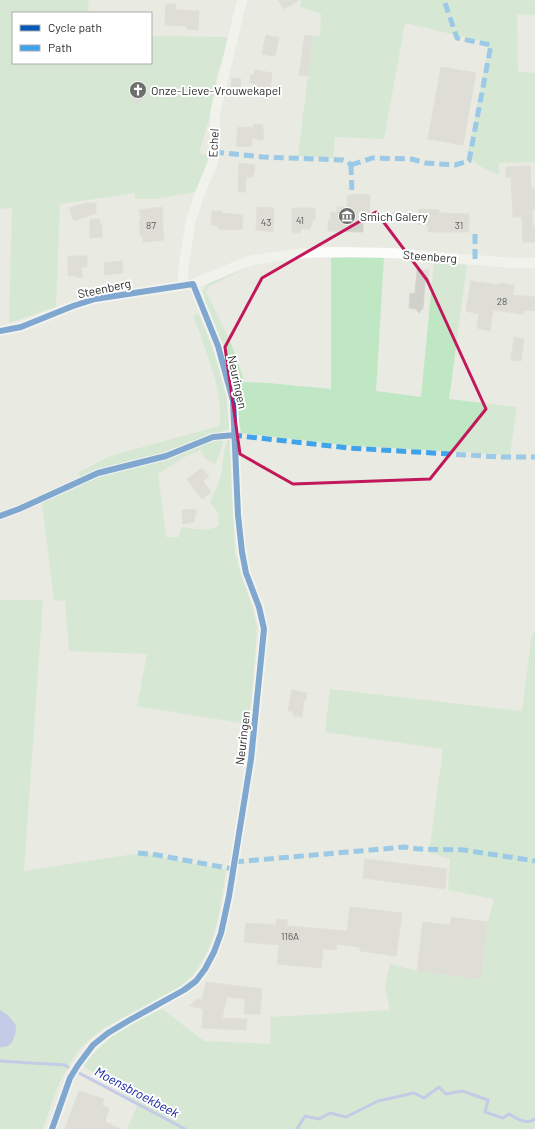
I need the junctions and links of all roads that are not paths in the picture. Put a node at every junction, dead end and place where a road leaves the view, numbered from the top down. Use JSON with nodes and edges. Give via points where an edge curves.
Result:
{"nodes":[{"id":1,"x":242,"y":0,"type":"edge"},
{"id":2,"x":535,"y":263,"type":"edge"},
{"id":3,"x":188,"y":285,"type":"junction"},
{"id":4,"x":0,"y":330,"type":"edge"},
{"id":5,"x":52,"y":1129,"type":"edge"}],
"edges":[{"from":1,"to":3,"type":"street","name":"Echel","via":[[214,113],[213,162],[191,220],[183,270]]},
{"from":2,"to":3,"type":"street","name":"Steenberg","via":[[393,253],[304,253],[249,261]]},
{"from":3,"to":4,"type":"street","name":"Steenberg","via":[[95,299],[21,327]]},
{"from":3,"to":5,"type":"street","name":"Neuringen","via":[[218,346],[233,402],[242,552],[264,629],[251,759],[229,896],[221,933],[206,969],[184,990],[108,1033],[93,1045],[70,1078]]}]}
